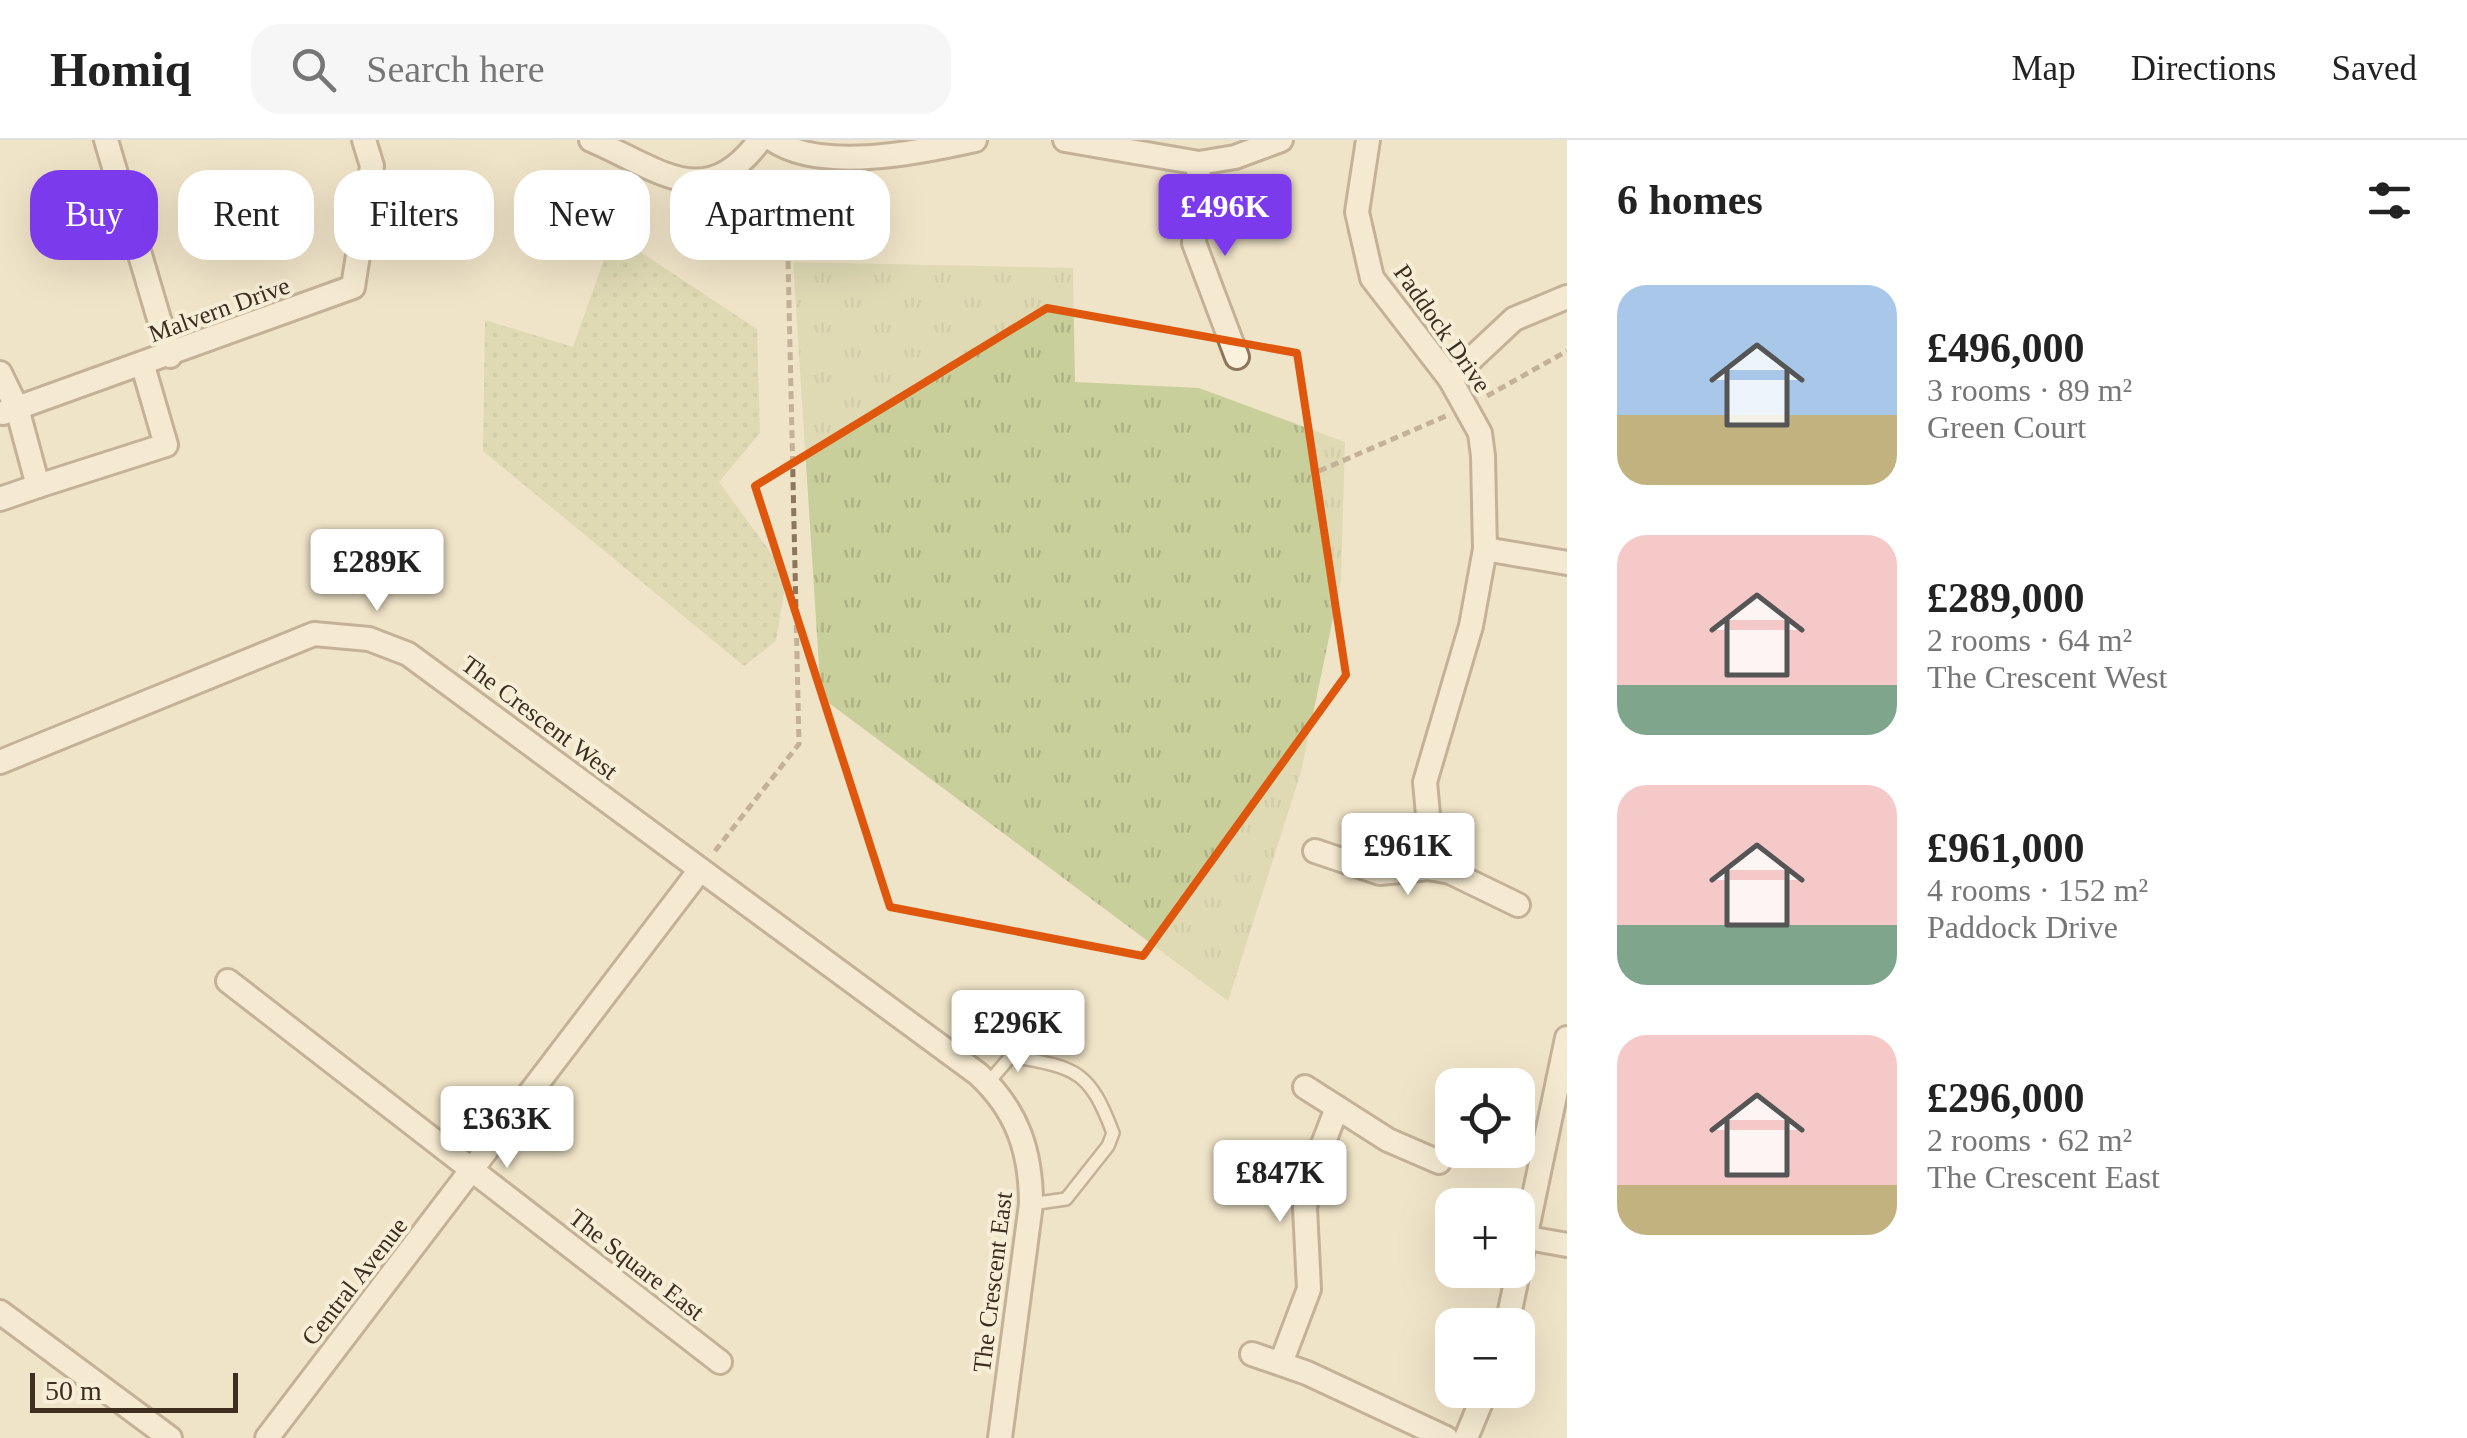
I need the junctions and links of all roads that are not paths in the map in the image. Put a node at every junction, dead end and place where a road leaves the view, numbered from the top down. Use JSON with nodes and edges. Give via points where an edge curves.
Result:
{"nodes":[{"id":1,"x":106,"y":140,"type":"edge"},
{"id":2,"x":364,"y":140,"type":"edge"},
{"id":3,"x":592,"y":140,"type":"edge"},
{"id":4,"x":760,"y":140,"type":"edge"},
{"id":5,"x":976,"y":140,"type":"edge"},
{"id":6,"x":1065,"y":140,"type":"edge"},
{"id":7,"x":1280,"y":140,"type":"edge"},
{"id":8,"x":1341,"y":140,"type":"edge"},
{"id":9,"x":1367,"y":142,"type":"edge"},
{"id":10,"x":779,"y":144,"type":"edge"},
{"id":11,"x":1199,"y":162,"type":"junction"},
{"id":12,"x":1567,"y":297,"type":"edge"},
{"id":13,"x":170,"y":356,"type":"junction"},
{"id":14,"x":1237,"y":357,"type":"dead end"},
{"id":15,"x":143,"y":366,"type":"junction"},
{"id":16,"x":0,"y":373,"type":"edge"},
{"id":17,"x":1450,"y":379,"type":"junction"},
{"id":18,"x":10,"y":411,"type":"junction"},
{"id":19,"x":38,"y":486,"type":"junction"},
{"id":20,"x":0,"y":498,"type":"edge"},
{"id":21,"x":1485,"y":549,"type":"junction"},
{"id":22,"x":1567,"y":564,"type":"edge"},
{"id":23,"x":0,"y":762,"type":"edge"},
{"id":24,"x":1315,"y":851,"type":"dead end"},
{"id":25,"x":1433,"y":869,"type":"junction"},
{"id":26,"x":700,"y":870,"type":"junction"},
{"id":27,"x":1518,"y":905,"type":"dead end"},
{"id":28,"x":228,"y":980,"type":"dead end"},
{"id":29,"x":1567,"y":1038,"type":"edge"},
{"id":30,"x":988,"y":1083,"type":"junction"},
{"id":31,"x":1305,"y":1087,"type":"dead end"},
{"id":32,"x":1337,"y":1108,"type":"junction"},
{"id":33,"x":1435,"y":1160,"type":"edge"},
{"id":34,"x":474,"y":1172,"type":"junction"},
{"id":35,"x":1535,"y":1202,"type":"edge"},
{"id":36,"x":1032,"y":1204,"type":"junction"},
{"id":37,"x":1535,"y":1239,"type":"edge"},
{"id":38,"x":1567,"y":1245,"type":"edge"},
{"id":39,"x":0,"y":1312,"type":"edge"},
{"id":40,"x":1252,"y":1354,"type":"dead end"},
{"id":41,"x":720,"y":1362,"type":"dead end"},
{"id":42,"x":1282,"y":1363,"type":"junction"},
{"id":43,"x":1478,"y":1408,"type":"edge"},
{"id":44,"x":170,"y":1438,"type":"edge"},
{"id":45,"x":267,"y":1438,"type":"edge"},
{"id":46,"x":1000,"y":1438,"type":"edge"},
{"id":47,"x":1446,"y":1438,"type":"edge"},
{"id":48,"x":1466,"y":1438,"type":"edge"}],
"edges":[{"from":1,"to":13,"type":"street"},
{"from":2,"to":13,"type":"street","name":"Malvern Drive","via":[[372,166],[353,287]]},
{"from":3,"to":4,"type":"street","via":[[690,182],[733,173]]},
{"from":5,"to":10,"type":"street","via":[[902,155],[826,155]]},
{"from":6,"to":11,"type":"street"},
{"from":7,"to":11,"type":"street"},
{"from":8,"to":9,"type":"street"},
{"from":9,"to":17,"type":"street","name":"Paddock Drive","via":[[1357,212],[1372,278]]},
{"from":11,"to":14,"type":"street","via":[[1194,243]]},
{"from":12,"to":17,"type":"street","via":[[1514,319]]},
{"from":13,"to":15,"type":"street","name":"Malvern Drive"},
{"from":15,"to":18,"type":"street","name":"Malvern Drive"},
{"from":15,"to":19,"type":"street","via":[[166,445]]},
{"from":16,"to":18,"type":"street"},
{"from":17,"to":21,"type":"street","name":"Paddock Drive","via":[[1480,433]]},
{"from":18,"to":19,"type":"street"},
{"from":19,"to":20,"type":"street"},
{"from":21,"to":22,"type":"street"},
{"from":21,"to":25,"type":"street","name":"Paddock Drive","via":[[1467,641],[1425,782]]},
{"from":23,"to":26,"type":"street","name":"The Crescent West","via":[[314,634],[369,638],[408,654]]},
{"from":24,"to":25,"type":"street","via":[[1380,873]]},
{"from":25,"to":27,"type":"street"},
{"from":26,"to":30,"type":"street","name":"The Crescent East"},
{"from":26,"to":34,"type":"street","name":"Central Avenue"},
{"from":28,"to":34,"type":"street","name":"The Square East"},
{"from":29,"to":35,"type":"street"},
{"from":30,"to":36,"type":"street","name":"The Crescent East","via":[[1020,1131]]},
{"from":30,"to":36,"type":"lane","via":[[1011,1056],[1077,1072],[1088,1080],[1113,1133],[1066,1199]]},
{"from":31,"to":32,"type":"street"},
{"from":32,"to":33,"type":"street"},
{"from":32,"to":42,"type":"street","via":[[1305,1208],[1309,1289]]},
{"from":34,"to":41,"type":"street","name":"The Square East"},
{"from":34,"to":45,"type":"street","name":"Central Avenue"},
{"from":36,"to":46,"type":"street","name":"The Crescent East"},
{"from":37,"to":38,"type":"street"},
{"from":39,"to":44,"type":"street"},
{"from":40,"to":42,"type":"street"},
{"from":42,"to":47,"type":"street"},
{"from":43,"to":48,"type":"street"}]}
